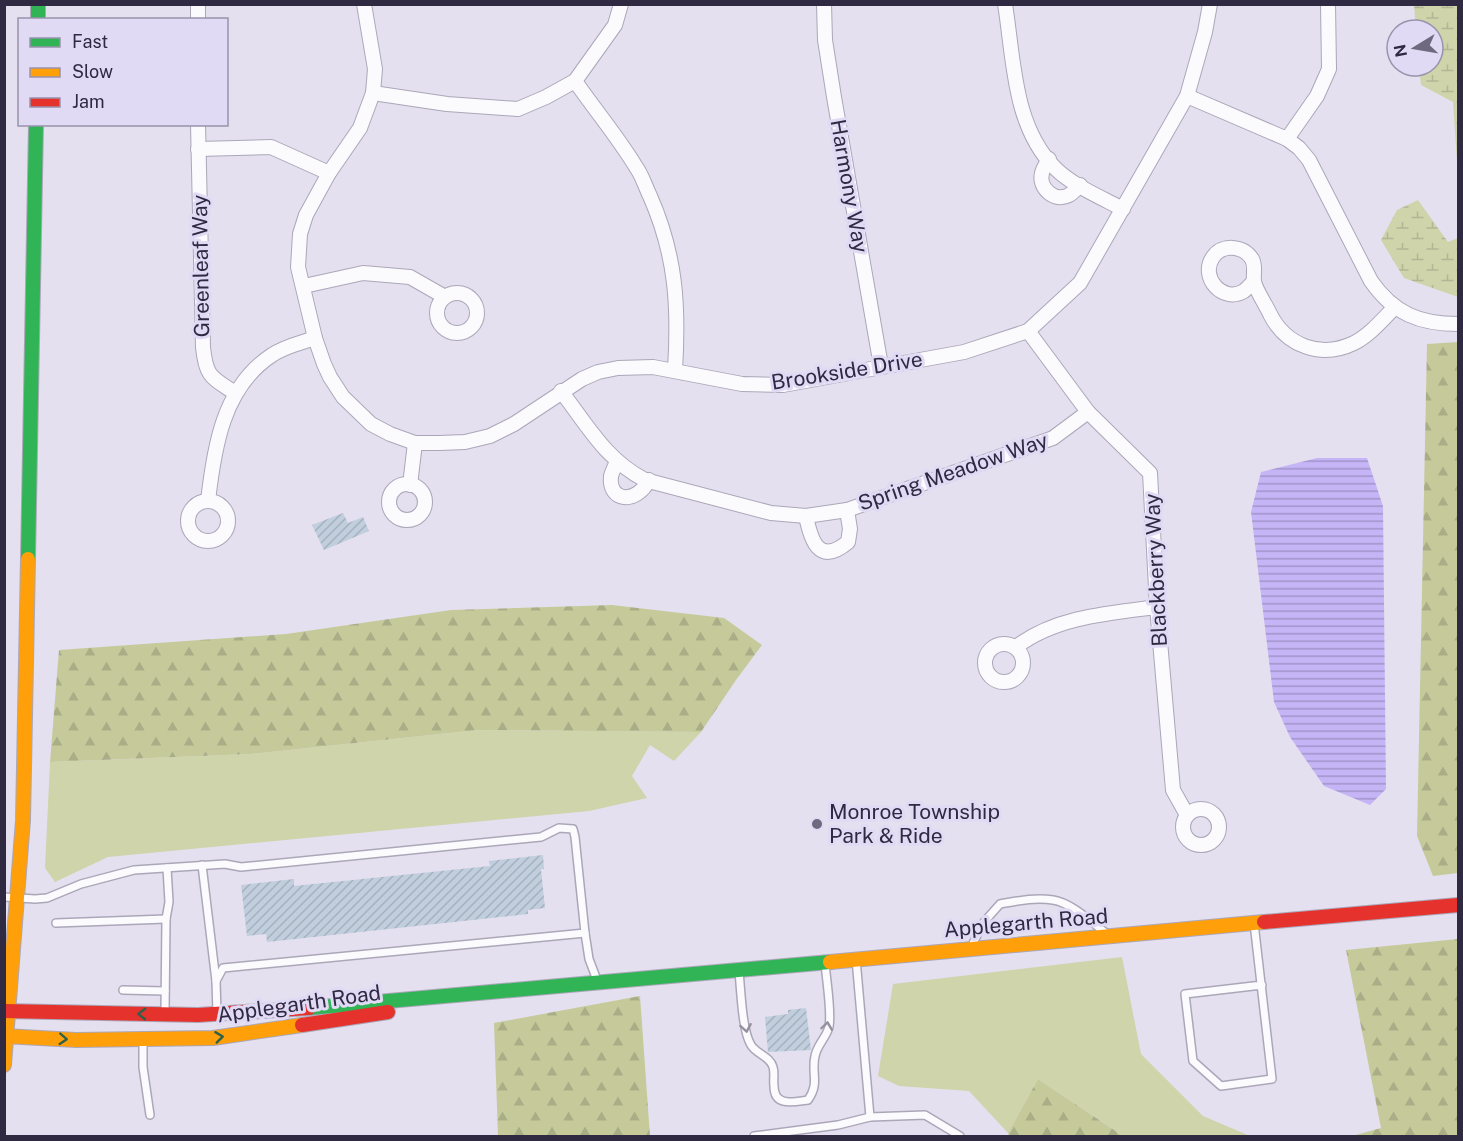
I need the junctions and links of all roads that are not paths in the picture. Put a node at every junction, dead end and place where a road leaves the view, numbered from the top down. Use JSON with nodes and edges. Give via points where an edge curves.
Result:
{"nodes":[{"id":1,"x":364,"y":4,"type":"edge"},
{"id":2,"x":621,"y":4,"type":"edge"},
{"id":3,"x":824,"y":4,"type":"edge"},
{"id":4,"x":1005,"y":4,"type":"edge"},
{"id":5,"x":1210,"y":4,"type":"edge"},
{"id":6,"x":1329,"y":4,"type":"edge"},
{"id":7,"x":574,"y":81,"type":"junction"},
{"id":8,"x":373,"y":93,"type":"junction"},
{"id":9,"x":1187,"y":96,"type":"junction"},
{"id":10,"x":36,"y":126,"type":"edge"},
{"id":11,"x":198,"y":126,"type":"edge"},
{"id":12,"x":1287,"y":139,"type":"junction"},
{"id":13,"x":198,"y":149,"type":"junction"},
{"id":14,"x":1049,"y":159,"type":"junction"},
{"id":15,"x":329,"y":173,"type":"junction"},
{"id":16,"x":1080,"y":184,"type":"junction"},
{"id":17,"x":1123,"y":209,"type":"junction"},
{"id":18,"x":1254,"y":281,"type":"dead end"},
{"id":19,"x":303,"y":286,"type":"junction"},
{"id":20,"x":445,"y":297,"type":"dead end"},
{"id":21,"x":1395,"y":307,"type":"junction"},
{"id":22,"x":1458,"y":324,"type":"edge"},
{"id":23,"x":1028,"y":331,"type":"junction"},
{"id":24,"x":315,"y":338,"type":"junction"},
{"id":25,"x":881,"y":366,"type":"junction"},
{"id":26,"x":675,"y":370,"type":"junction"},
{"id":27,"x":561,"y":391,"type":"junction"},
{"id":28,"x":235,"y":393,"type":"junction"},
{"id":29,"x":1088,"y":412,"type":"junction"},
{"id":30,"x":415,"y":443,"type":"junction"},
{"id":31,"x":617,"y":462,"type":"junction"},
{"id":32,"x":649,"y":480,"type":"junction"},
{"id":33,"x":410,"y":485,"type":"dead end"},
{"id":34,"x":208,"y":501,"type":"dead end"},
{"id":35,"x":847,"y":510,"type":"junction"},
{"id":36,"x":806,"y":516,"type":"junction"},
{"id":37,"x":1157,"y":607,"type":"junction"},
{"id":38,"x":1016,"y":647,"type":"dead end"},
{"id":39,"x":1187,"y":815,"type":"dead end"},
{"id":40,"x":202,"y":866,"type":"junction"},
{"id":41,"x":167,"y":868,"type":"junction"},
{"id":42,"x":11,"y":898,"type":"edge"},
{"id":43,"x":1458,"y":905,"type":"edge"},
{"id":44,"x":166,"y":919,"type":"junction"},
{"id":45,"x":56,"y":923,"type":"dead end"},
{"id":46,"x":1254,"y":924,"type":"junction"},
{"id":47,"x":585,"y":933,"type":"junction"},
{"id":48,"x":1111,"y":936,"type":"junction"},
{"id":49,"x":970,"y":949,"type":"junction"},
{"id":50,"x":856,"y":959,"type":"junction"},
{"id":51,"x":825,"y":962,"type":"junction"},
{"id":52,"x":738,"y":970,"type":"junction"},
{"id":53,"x":216,"y":981,"type":"junction"},
{"id":54,"x":598,"y":982,"type":"junction"},
{"id":55,"x":1262,"y":985,"type":"junction"},
{"id":56,"x":123,"y":990,"type":"dead end"},
{"id":57,"x":165,"y":991,"type":"junction"},
{"id":58,"x":7,"y":1011,"type":"edge"},
{"id":59,"x":165,"y":1014,"type":"junction"},
{"id":60,"x":218,"y":1014,"type":"junction"},
{"id":61,"x":6,"y":1036,"type":"edge"},
{"id":62,"x":143,"y":1039,"type":"junction"},
{"id":63,"x":4,"y":1065,"type":"edge"},
{"id":64,"x":150,"y":1115,"type":"dead end"},
{"id":65,"x":870,"y":1117,"type":"junction"},
{"id":66,"x":754,"y":1137,"type":"edge"},
{"id":67,"x":960,"y":1137,"type":"edge"}],
"edges":[{"from":1,"to":8,"type":"street","name":"Brookside Drive","via":[[375,69]]},
{"from":2,"to":7,"type":"street","via":[[615,25]]},
{"from":3,"to":25,"type":"street","name":"Harmony Way","via":[[832,85]]},
{"from":4,"to":14,"type":"street","via":[[1024,120]]},
{"from":5,"to":9,"type":"street","name":"Brookside Drive"},
{"from":6,"to":12,"type":"street","via":[[1329,69],[1317,96]]},
{"from":7,"to":8,"type":"street","via":[[518,109]]},
{"from":7,"to":26,"type":"street","via":[[637,168],[655,208],[670,255],[676,297]]},
{"from":8,"to":15,"type":"street","name":"Brookside Drive","via":[[360,128]]},
{"from":9,"to":12,"type":"street"},
{"from":9,"to":17,"type":"street","name":"Brookside Drive"},
{"from":10,"to":42,"type":"main road","via":[[23,820]]},
{"from":11,"to":13,"type":"street","name":"Greenleaf Way"},
{"from":12,"to":21,"type":"street","via":[[1309,160],[1371,281]]},
{"from":13,"to":15,"type":"street","via":[[271,147]]},
{"from":13,"to":28,"type":"street","name":"Greenleaf Way","via":[[205,367],[215,380]]},
{"from":14,"to":16,"type":"street","via":[[1056,169]]},
{"from":14,"to":16,"type":"street","via":[[1042,182],[1052,195],[1069,195]]},
{"from":15,"to":19,"type":"street","name":"Brookside Drive","via":[[300,234],[298,256]]},
{"from":16,"to":17,"type":"street"},
{"from":17,"to":23,"type":"street","name":"Brookside Drive","via":[[1080,283]]},
{"from":18,"to":21,"type":"street","via":[[1277,328],[1300,345],[1320,350],[1356,343]]},
{"from":19,"to":20,"type":"street","via":[[363,273],[410,277]]},
{"from":19,"to":24,"type":"street","name":"Brookside Drive"},
{"from":21,"to":22,"type":"street","via":[[1419,320]]},
{"from":23,"to":25,"type":"street","name":"Brookside Drive","via":[[964,352]]},
{"from":23,"to":29,"type":"street","name":"Blackberry Way"},
{"from":24,"to":28,"type":"street","via":[[272,355]]},
{"from":24,"to":30,"type":"street","name":"Brookside Drive","via":[[330,377],[343,397],[371,424]]},
{"from":25,"to":26,"type":"street","name":"Brookside Drive","via":[[772,385],[742,384]]},
{"from":26,"to":27,"type":"street","name":"Brookside Drive","via":[[618,368],[598,372]]},
{"from":27,"to":30,"type":"street","name":"Brookside Drive","via":[[490,436],[465,442]]},
{"from":27,"to":31,"type":"street","name":"Spring Meadow Way"},
{"from":28,"to":34,"type":"street","via":[[220,427]]},
{"from":29,"to":35,"type":"street","name":"Spring Meadow Way","via":[[1053,438]]},
{"from":29,"to":37,"type":"street","name":"Blackberry Way","via":[[1150,473]]},
{"from":30,"to":33,"type":"street"},
{"from":31,"to":32,"type":"street","name":"Spring Meadow Way"},
{"from":31,"to":32,"type":"street","via":[[612,484],[622,497],[639,495]]},
{"from":32,"to":36,"type":"street","name":"Spring Meadow Way","via":[[771,513]]},
{"from":35,"to":36,"type":"street","name":"Spring Meadow Way"},
{"from":35,"to":36,"type":"street","name":"Spring Meadow Way","via":[[848,542],[830,551],[814,545]]},
{"from":37,"to":38,"type":"street","via":[[1093,615],[1031,635]]},
{"from":37,"to":39,"type":"street","name":"Blackberry Way","via":[[1173,790]]},
{"from":40,"to":41,"type":"lane"},
{"from":40,"to":47,"type":"lane","via":[[241,867],[540,837],[559,828],[573,829]]},
{"from":40,"to":53,"type":"lane"},
{"from":41,"to":42,"type":"lane","via":[[121,872],[47,897]]},
{"from":41,"to":44,"type":"lane"},
{"from":42,"to":58,"type":"main road"},
{"from":43,"to":46,"type":"main road","name":"Applegarth Road"},
{"from":44,"to":45,"type":"lane"},
{"from":44,"to":57,"type":"lane"},
{"from":46,"to":48,"type":"main road","name":"Applegarth Road"},
{"from":46,"to":55,"type":"lane"},
{"from":47,"to":53,"type":"lane","via":[[224,968]]},
{"from":47,"to":54,"type":"lane","via":[[589,960]]},
{"from":48,"to":49,"type":"main road","name":"Applegarth Road"},
{"from":48,"to":49,"type":"lane","via":[[1072,908],[1055,900],[1033,899],[1000,904],[984,922]]},
{"from":49,"to":50,"type":"main road","name":"Applegarth Road"},
{"from":50,"to":51,"type":"main road","name":"Applegarth Road"},
{"from":50,"to":65,"type":"lane"},
{"from":51,"to":52,"type":"main road","name":"Applegarth Road"},
{"from":52,"to":51,"type":"lane","one_way":true,"via":[[747,1035],[751,1046],[773,1066],[774,1092],[784,1103],[808,1100],[815,1091],[814,1059],[830,1024]]},
{"from":52,"to":54,"type":"main road","name":"Applegarth Road"},
{"from":53,"to":60,"type":"lane"},
{"from":54,"to":60,"type":"main road","name":"Applegarth Road"},
{"from":62,"to":54,"type":"main road","name":"Applegarth Road","one_way":true,"via":[[213,1038]]},
{"from":55,"to":55,"type":"lane","via":[[1272,1079],[1221,1086],[1193,1061],[1185,994]]},
{"from":56,"to":57,"type":"lane"},
{"from":57,"to":59,"type":"lane"},
{"from":59,"to":58,"type":"main road","name":"Applegarth Road","one_way":true},
{"from":58,"to":61,"type":"main road"},
{"from":59,"to":60,"type":"main road","name":"Applegarth Road"},
{"from":61,"to":62,"type":"main road","name":"Applegarth Road","one_way":true},
{"from":61,"to":63,"type":"main road"},
{"from":62,"to":64,"type":"lane"},
{"from":65,"to":66,"type":"lane"},
{"from":65,"to":67,"type":"lane","via":[[925,1115]]}]}
